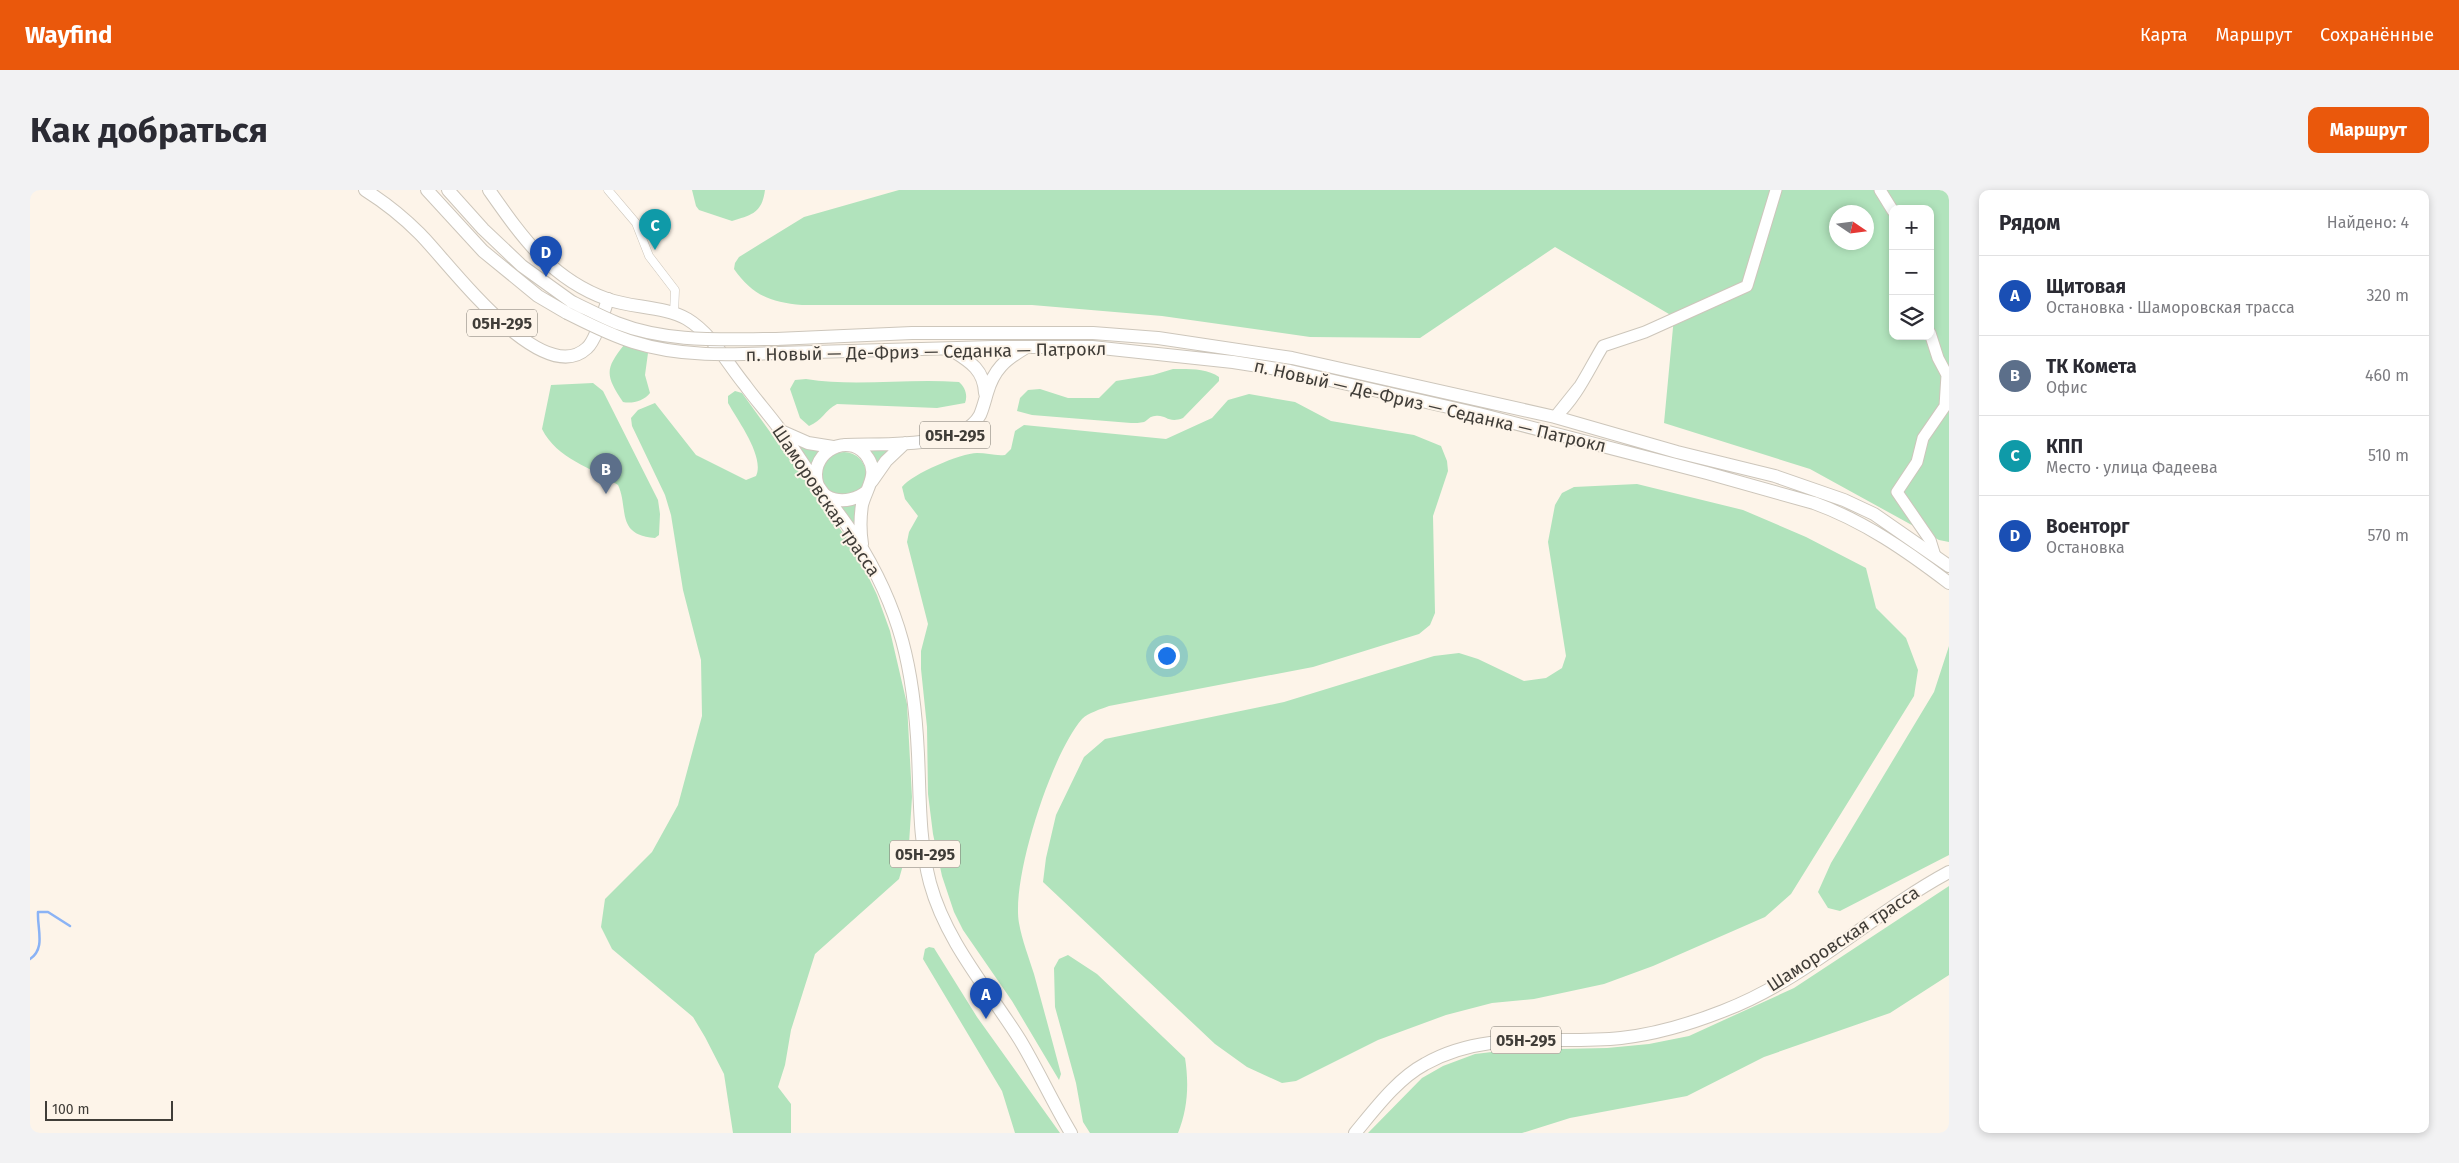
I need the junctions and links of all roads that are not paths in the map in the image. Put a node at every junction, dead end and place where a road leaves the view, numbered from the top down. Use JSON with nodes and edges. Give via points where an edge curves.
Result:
{"nodes":[{"id":1,"x":365,"y":190,"type":"edge"},
{"id":2,"x":427,"y":190,"type":"edge"},
{"id":3,"x":448,"y":190,"type":"edge"},
{"id":4,"x":489,"y":190,"type":"edge"},
{"id":5,"x":608,"y":190,"type":"edge"},
{"id":6,"x":1776,"y":190,"type":"edge"},
{"id":7,"x":1880,"y":190,"type":"edge"},
{"id":8,"x":1889,"y":205,"type":"edge"},
{"id":9,"x":608,"y":299,"type":"junction"},
{"id":10,"x":569,"y":308,"type":"junction"},
{"id":11,"x":674,"y":314,"type":"junction"},
{"id":12,"x":1933,"y":340,"type":"edge"},
{"id":13,"x":1028,"y":347,"type":"junction"},
{"id":14,"x":950,"y":349,"type":"junction"},
{"id":15,"x":986,"y":398,"type":"junction"},
{"id":16,"x":1555,"y":417,"type":"junction"},
{"id":17,"x":778,"y":426,"type":"junction"},
{"id":18,"x":905,"y":443,"type":"junction"},
{"id":19,"x":839,"y":446,"type":"junction"},
{"id":20,"x":869,"y":486,"type":"junction"},
{"id":21,"x":822,"y":490,"type":"junction"},
{"id":22,"x":862,"y":549,"type":"junction"},
{"id":23,"x":1935,"y":556,"type":"junction"},
{"id":24,"x":1949,"y":566,"type":"edge"},
{"id":25,"x":1949,"y":583,"type":"edge"},
{"id":26,"x":1949,"y":872,"type":"edge"},
{"id":27,"x":1071,"y":1133,"type":"edge"},
{"id":28,"x":1356,"y":1133,"type":"edge"}],
"edges":[{"from":1,"to":9,"type":"main road","number":"05Н-295","via":[[407,221],[484,308],[533,346],[559,355],[579,353],[590,344]]},
{"from":2,"to":10,"type":"main road","name":"п. Новый — Де-Фриз — Седанка — Патрокл","via":[[483,251],[538,296]]},
{"from":3,"to":10,"type":"main road","name":"п. Новый — Де-Фриз — Седанка — Патрокл","via":[[483,229]]},
{"from":4,"to":9,"type":"main road","number":"05Н-295","via":[[542,259],[570,282]]},
{"from":5,"to":11,"type":"street","via":[[636,223],[649,256],[675,290]]},
{"from":6,"to":16,"type":"main road","via":[[1747,286],[1645,332],[1603,346],[1579,387]]},
{"from":7,"to":8,"type":"main road"},
{"from":9,"to":11,"type":"main road","number":"05Н-295"},
{"from":10,"to":14,"type":"main road","name":"п. Новый — Де-Фриз — Седанка — Патрокл","bridge":true,"via":[[614,336],[662,349],[704,354]]},
{"from":10,"to":16,"type":"main road","name":"п. Новый — Де-Фриз — Седанка — Патрокл","bridge":true,"via":[[662,335],[704,339],[995,331],[1158,338],[1292,358]]},
{"from":11,"to":17,"type":"main road","name":"Шаморовская трасса","number":"05Н-295","via":[[686,319],[714,345]]},
{"from":12,"to":23,"type":"main road","via":[[1947,375],[1945,406],[1923,438],[1917,462],[1897,492],[1934,540]]},
{"from":13,"to":14,"type":"main road","name":"п. Новый — Де-Фриз — Седанка — Патрокл"},
{"from":13,"to":15,"type":"main road","number":"05Н-295","via":[[997,368]]},
{"from":13,"to":25,"type":"main road","name":"п. Новый — Де-Фриз — Седанка — Патрокл","via":[[1138,350],[1290,371],[1554,432],[1707,472],[1832,510],[1881,535]]},
{"from":14,"to":15,"type":"main road","number":"05Н-295","via":[[978,368]]},
{"from":15,"to":18,"type":"main road","number":"05Н-295","via":[[977,419],[965,431],[952,437]]},
{"from":16,"to":23,"type":"main road","name":"п. Новый — Де-Фриз — Седанка — Патрокл","via":[[1775,476],[1819,491],[1874,514]]},
{"from":17,"to":19,"type":"main road","number":"05Н-295","via":[[801,441]]},
{"from":17,"to":21,"type":"main road","name":"Шаморовская трасса","number":"05Н-295"},
{"from":18,"to":19,"type":"main road"},
{"from":18,"to":20,"type":"main road","number":"05Н-295","via":[[886,460]]},
{"from":19,"to":20,"type":"main road","number":"05Н-295","via":[[862,450],[868,456],[871,464]]},
{"from":19,"to":21,"type":"main road","number":"05Н-295","via":[[822,455],[817,466],[816,479]]},
{"from":20,"to":21,"type":"main road","number":"05Н-295","via":[[859,498],[844,501],[829,497]]},
{"from":20,"to":22,"type":"main road","number":"05Н-295","via":[[861,516]]},
{"from":21,"to":22,"type":"main road","name":"Шаморовская трасса","number":"05Н-295"},
{"from":22,"to":27,"type":"main road","name":"Шаморовская трасса","number":"05Н-295","via":[[889,599],[911,675],[922,833],[930,882],[939,908],[969,966],[1020,1042]]},
{"from":23,"to":24,"type":"main road","name":"п. Новый — Де-Фриз — Седанка — Патрокл"},
{"from":26,"to":28,"type":"main road","name":"Шаморовская трасса","number":"05Н-295","via":[[1825,956],[1726,1010],[1652,1034],[1484,1042],[1438,1057],[1422,1065],[1396,1086]]}]}
